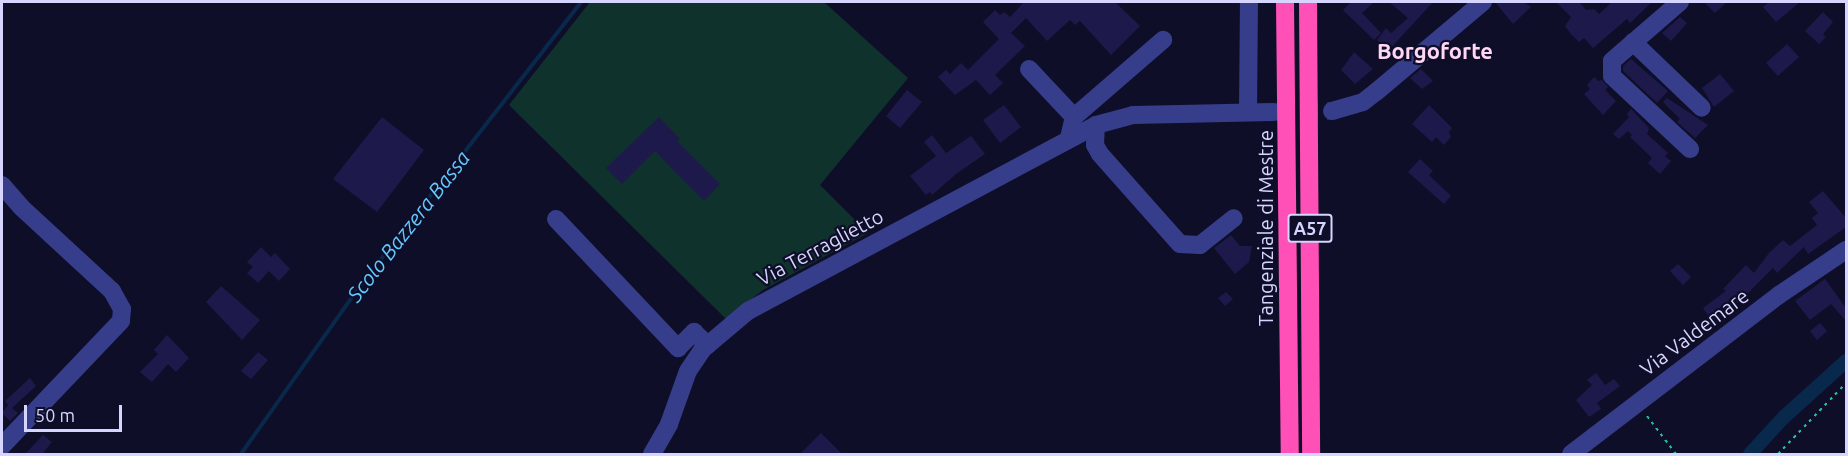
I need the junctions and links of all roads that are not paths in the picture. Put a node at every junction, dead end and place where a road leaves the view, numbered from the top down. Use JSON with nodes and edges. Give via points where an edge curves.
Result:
{"nodes":[{"id":1,"x":1249,"y":2,"type":"edge"},
{"id":2,"x":1286,"y":2,"type":"edge"},
{"id":3,"x":1308,"y":2,"type":"edge"},
{"id":4,"x":1483,"y":2,"type":"edge"},
{"id":5,"x":1680,"y":2,"type":"edge"},
{"id":6,"x":1163,"y":40,"type":"dead end"},
{"id":7,"x":1633,"y":42,"type":"junction"},
{"id":8,"x":1029,"y":69,"type":"dead end"},
{"id":9,"x":1702,"y":108,"type":"dead end"},
{"id":10,"x":1332,"y":111,"type":"tunnel mouth"},
{"id":11,"x":1248,"y":112,"type":"junction"},
{"id":12,"x":1273,"y":112,"type":"tunnel mouth"},
{"id":13,"x":1074,"y":117,"type":"junction"},
{"id":14,"x":1096,"y":125,"type":"junction"},
{"id":15,"x":1069,"y":138,"type":"junction"},
{"id":16,"x":1690,"y":149,"type":"dead end"},
{"id":17,"x":2,"y":184,"type":"edge"},
{"id":18,"x":1234,"y":218,"type":"dead end"},
{"id":19,"x":556,"y":219,"type":"dead end"},
{"id":20,"x":1846,"y":250,"type":"edge"},
{"id":21,"x":708,"y":345,"type":"junction"},
{"id":22,"x":2,"y":446,"type":"edge"},
{"id":23,"x":652,"y":454,"type":"edge"},
{"id":24,"x":1290,"y":454,"type":"edge"},
{"id":25,"x":1311,"y":454,"type":"edge"},
{"id":26,"x":1571,"y":454,"type":"edge"}],
"edges":[{"from":1,"to":11,"type":"street"},
{"from":2,"to":24,"type":"highway","name":"Tangenziale di Mestre","number":"A57"},
{"from":3,"to":25,"type":"highway","number":"A57"},
{"from":4,"to":10,"type":"street","via":[[1363,102]]},
{"from":5,"to":7,"type":"street"},
{"from":6,"to":13,"type":"street"},
{"from":7,"to":9,"type":"street"},
{"from":7,"to":16,"type":"street","via":[[1612,61],[1612,76]]},
{"from":8,"to":13,"type":"street"},
{"from":11,"to":12,"type":"street","name":"Via Terraglietto"},
{"from":11,"to":14,"type":"street","name":"Via Terraglietto","via":[[1133,115]]},
{"from":13,"to":15,"type":"street"},
{"from":14,"to":15,"type":"street","name":"Via Terraglietto"},
{"from":14,"to":18,"type":"street","via":[[1095,145],[1100,154],[1180,244],[1200,245]]},
{"from":15,"to":21,"type":"street","name":"Via Terraglietto","via":[[748,311]]},
{"from":17,"to":22,"type":"street","via":[[21,207],[104,283],[122,309],[122,321]]},
{"from":19,"to":21,"type":"street","via":[[678,348],[694,332]]},
{"from":20,"to":26,"type":"street","name":"Via Valdemare","via":[[1779,295]]},
{"from":21,"to":23,"type":"street","name":"Via Terraglietto","via":[[688,371],[669,424]]}]}
